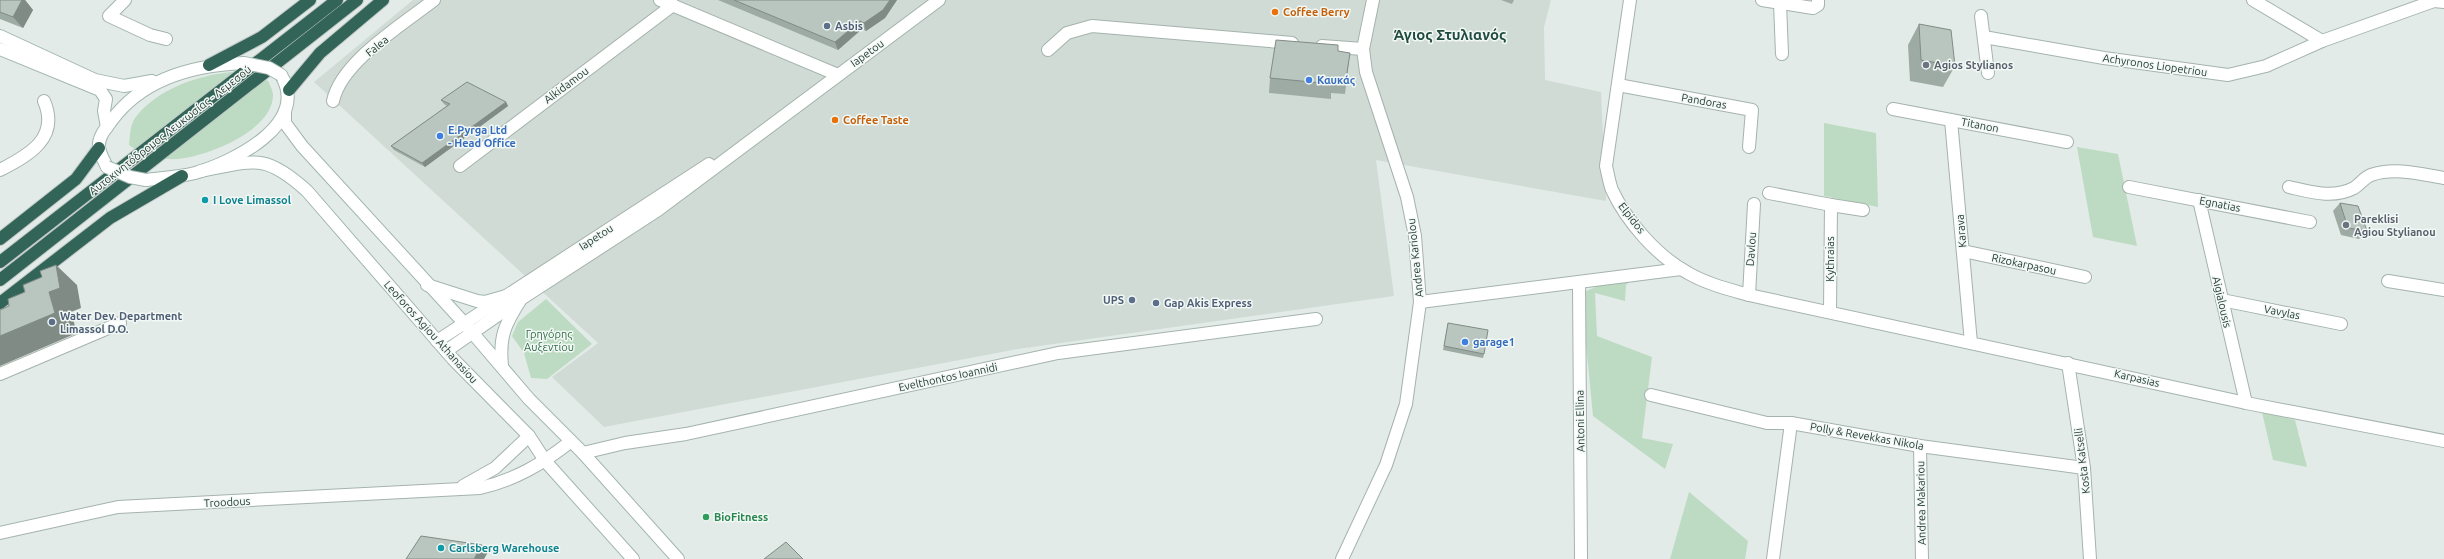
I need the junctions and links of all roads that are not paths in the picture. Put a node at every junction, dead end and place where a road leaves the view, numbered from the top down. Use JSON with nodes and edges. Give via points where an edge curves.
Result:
{"nodes":[{"id":1,"x":125,"y":0,"type":"edge"},
{"id":2,"x":310,"y":0,"type":"edge"},
{"id":3,"x":337,"y":0,"type":"edge"},
{"id":4,"x":357,"y":0,"type":"edge"},
{"id":5,"x":383,"y":0,"type":"edge"},
{"id":6,"x":434,"y":0,"type":"edge"},
{"id":7,"x":660,"y":0,"type":"edge"},
{"id":8,"x":939,"y":0,"type":"edge"},
{"id":9,"x":1374,"y":0,"type":"edge"},
{"id":10,"x":1630,"y":0,"type":"edge"},
{"id":11,"x":1762,"y":0,"type":"edge"},
{"id":12,"x":1818,"y":0,"type":"edge"},
{"id":13,"x":2253,"y":0,"type":"edge"},
{"id":14,"x":2444,"y":2,"type":"edge"},
{"id":15,"x":1780,"y":3,"type":"junction"},
{"id":16,"x":673,"y":5,"type":"junction"},
{"id":17,"x":1981,"y":16,"type":"dead end"},
{"id":18,"x":0,"y":36,"type":"edge"},
{"id":19,"x":1984,"y":37,"type":"junction"},
{"id":20,"x":166,"y":39,"type":"dead end"},
{"id":21,"x":2322,"y":41,"type":"junction"},
{"id":22,"x":0,"y":49,"type":"edge"},
{"id":23,"x":1363,"y":49,"type":"junction"},
{"id":24,"x":1048,"y":50,"type":"dead end"},
{"id":25,"x":1782,"y":54,"type":"dead end"},
{"id":26,"x":209,"y":65,"type":"junction"},
{"id":27,"x":1988,"y":73,"type":"dead end"},
{"id":28,"x":838,"y":75,"type":"junction"},
{"id":29,"x":173,"y":76,"type":"junction"},
{"id":30,"x":1618,"y":85,"type":"junction"},
{"id":31,"x":289,"y":90,"type":"junction"},
{"id":32,"x":44,"y":101,"type":"dead end"},
{"id":33,"x":333,"y":102,"type":"dead end"},
{"id":34,"x":1893,"y":109,"type":"dead end"},
{"id":35,"x":285,"y":111,"type":"junction"},
{"id":36,"x":1951,"y":120,"type":"junction"},
{"id":37,"x":107,"y":127,"type":"junction"},
{"id":38,"x":757,"y":136,"type":"junction"},
{"id":39,"x":2066,"y":142,"type":"dead end"},
{"id":40,"x":1749,"y":147,"type":"dead end"},
{"id":41,"x":99,"y":148,"type":"junction"},
{"id":42,"x":460,"y":166,"type":"dead end"},
{"id":43,"x":0,"y":170,"type":"edge"},
{"id":44,"x":201,"y":171,"type":"junction"},
{"id":45,"x":182,"y":176,"type":"junction"},
{"id":46,"x":2444,"y":178,"type":"edge"},
{"id":47,"x":2129,"y":187,"type":"dead end"},
{"id":48,"x":2289,"y":187,"type":"dead end"},
{"id":49,"x":1769,"y":193,"type":"dead end"},
{"id":50,"x":2199,"y":200,"type":"junction"},
{"id":51,"x":1754,"y":204,"type":"dead end"},
{"id":52,"x":1831,"y":205,"type":"junction"},
{"id":53,"x":1863,"y":210,"type":"dead end"},
{"id":54,"x":2310,"y":222,"type":"dead end"},
{"id":55,"x":0,"y":239,"type":"edge"},
{"id":56,"x":1963,"y":251,"type":"junction"},
{"id":57,"x":0,"y":262,"type":"edge"},
{"id":58,"x":1681,"y":269,"type":"junction"},
{"id":59,"x":2085,"y":277,"type":"dead end"},
{"id":60,"x":0,"y":280,"type":"edge"},
{"id":61,"x":2388,"y":281,"type":"dead end"},
{"id":62,"x":1579,"y":283,"type":"junction"},
{"id":63,"x":426,"y":284,"type":"junction"},
{"id":64,"x":2444,"y":290,"type":"edge"},
{"id":65,"x":1749,"y":295,"type":"junction"},
{"id":66,"x":506,"y":296,"type":"junction"},
{"id":67,"x":521,"y":299,"type":"junction"},
{"id":68,"x":2222,"y":300,"type":"junction"},
{"id":69,"x":1420,"y":302,"type":"junction"},
{"id":70,"x":0,"y":303,"type":"edge"},
{"id":71,"x":1830,"y":312,"type":"junction"},
{"id":72,"x":1316,"y":319,"type":"dead end"},
{"id":73,"x":120,"y":323,"type":"dead end"},
{"id":74,"x":2341,"y":324,"type":"dead end"},
{"id":75,"x":469,"y":329,"type":"junction"},
{"id":76,"x":437,"y":341,"type":"junction"},
{"id":77,"x":1971,"y":343,"type":"junction"},
{"id":78,"x":446,"y":351,"type":"junction"},
{"id":79,"x":2068,"y":363,"type":"junction"},
{"id":80,"x":502,"y":366,"type":"junction"},
{"id":81,"x":0,"y":374,"type":"edge"},
{"id":82,"x":1651,"y":395,"type":"dead end"},
{"id":83,"x":2246,"y":403,"type":"junction"},
{"id":84,"x":1791,"y":423,"type":"junction"},
{"id":85,"x":529,"y":436,"type":"junction"},
{"id":86,"x":2444,"y":441,"type":"edge"},
{"id":87,"x":570,"y":442,"type":"junction"},
{"id":88,"x":1920,"y":446,"type":"junction"},
{"id":89,"x":583,"y":453,"type":"junction"},
{"id":90,"x":546,"y":462,"type":"junction"},
{"id":91,"x":2084,"y":468,"type":"junction"},
{"id":92,"x":456,"y":490,"type":"junction"},
{"id":93,"x":0,"y":533,"type":"edge"},
{"id":94,"x":633,"y":559,"type":"edge"},
{"id":95,"x":678,"y":559,"type":"edge"},
{"id":96,"x":1342,"y":559,"type":"edge"},
{"id":97,"x":1581,"y":559,"type":"edge"},
{"id":98,"x":1773,"y":559,"type":"edge"},
{"id":99,"x":1922,"y":559,"type":"edge"},
{"id":100,"x":2090,"y":559,"type":"edge"}],
"edges":[{"from":1,"to":20,"type":"street","via":[[109,16]]},
{"from":2,"to":26,"type":"highway","via":[[279,28],[255,43]]},
{"from":3,"to":57,"type":"highway","name":"Αυτοκινητόδρομος Λευκωσίας - Λεμεσού"},
{"from":4,"to":60,"type":"highway","name":"Αυτοκινητόδρομος Λευκωσίας - Λεμεσού"},
{"from":5,"to":31,"type":"highway","via":[[311,60],[300,71]]},
{"from":6,"to":33,"type":"street","name":"Falea","via":[[364,55],[342,80]]},
{"from":7,"to":16,"type":"street"},
{"from":8,"to":28,"type":"street","name":"Iapetou"},
{"from":9,"to":23,"type":"street","name":"Andrea Kariolou"},
{"from":10,"to":30,"type":"street","name":"Elpidos"},
{"from":11,"to":15,"type":"street"},
{"from":12,"to":15,"type":"street","via":[[1818,5],[1813,8]]},
{"from":13,"to":21,"type":"street"},
{"from":14,"to":21,"type":"street","name":"Achyronos Liopetriou","via":[[2434,1]]},
{"from":15,"to":25,"type":"street"},
{"from":16,"to":28,"type":"street"},
{"from":16,"to":42,"type":"street","name":"Alkidamou"},
{"from":17,"to":19,"type":"street"},
{"from":18,"to":29,"type":"street","via":[[95,80],[110,84],[140,84]]},
{"from":19,"to":21,"type":"street","name":"Achyronos Liopetriou","via":[[2104,58],[2228,75],[2266,66]]},
{"from":19,"to":27,"type":"street"},
{"from":22,"to":37,"type":"street","via":[[100,90],[106,99],[104,111]]},
{"from":23,"to":24,"type":"street","via":[[1092,26],[1067,33]]},
{"from":23,"to":69,"type":"street","name":"Andrea Kariolou","via":[[1366,72],[1407,197],[1414,236]]},
{"from":26,"to":29,"type":"street"},
{"from":26,"to":31,"type":"street","bridge":true,"via":[[244,63],[269,68],[281,76]]},
{"from":28,"to":38,"type":"street","name":"Iapetou"},
{"from":29,"to":37,"type":"street","via":[[126,103],[114,114]]},
{"from":30,"to":40,"type":"street","name":"Pandoras","via":[[1752,110]]},
{"from":30,"to":58,"type":"street","name":"Elpidos","via":[[1610,125],[1606,166],[1612,189],[1621,207],[1636,226]]},
{"from":31,"to":35,"type":"street"},
{"from":32,"to":43,"type":"street","via":[[51,119],[49,132],[36,147]]},
{"from":34,"to":36,"type":"street","name":"Titanon"},
{"from":35,"to":44,"type":"street","via":[[278,123],[254,145]]},
{"from":35,"to":63,"type":"street","via":[[285,123],[302,146]]},
{"from":36,"to":39,"type":"street","name":"Titanon"},
{"from":36,"to":56,"type":"street","name":"Karava"},
{"from":37,"to":41,"type":"street","via":[[101,137]]},
{"from":38,"to":66,"type":"street","name":"Iapetou","via":[[684,179]]},
{"from":38,"to":67,"type":"street","name":"Iapetou","via":[[658,210]]},
{"from":41,"to":45,"type":"street","bridge":true,"via":[[107,167],[130,178],[146,180]]},
{"from":41,"to":55,"type":"highway","via":[[76,179]]},
{"from":44,"to":45,"type":"street"},
{"from":44,"to":76,"type":"street","name":"Leoforos Agiou Athanasiou","via":[[252,161],[273,165],[291,176],[314,197]]},
{"from":45,"to":70,"type":"highway","via":[[135,200],[110,217]]},
{"from":46,"to":48,"type":"street","via":[[2397,170],[2370,175],[2356,187],[2341,194],[2323,194]]},
{"from":47,"to":50,"type":"street","name":"Egnatias"},
{"from":49,"to":52,"type":"street"},
{"from":50,"to":54,"type":"street","name":"Egnatias"},
{"from":50,"to":68,"type":"street","name":"Aigialousis"},
{"from":51,"to":65,"type":"street","name":"Davlou"},
{"from":52,"to":53,"type":"street"},
{"from":52,"to":71,"type":"street","name":"Kythraias"},
{"from":56,"to":59,"type":"street","name":"Rizokarpasou"},
{"from":56,"to":77,"type":"street","name":"Karava"},
{"from":58,"to":62,"type":"street"},
{"from":58,"to":65,"type":"street","name":"Elpidos","via":[[1721,287]]},
{"from":61,"to":64,"type":"street"},
{"from":62,"to":69,"type":"street"},
{"from":62,"to":97,"type":"street","name":"Antoni Ellina"},
{"from":63,"to":66,"type":"street","via":[[478,301],[485,302]]},
{"from":63,"to":75,"type":"street"},
{"from":65,"to":71,"type":"street","name":"Elpidos"},
{"from":66,"to":75,"type":"street","name":"Iapetou"},
{"from":67,"to":75,"type":"street","name":"Iapetou"},
{"from":67,"to":80,"type":"street","via":[[504,326],[499,342]]},
{"from":68,"to":74,"type":"street","name":"Vavylas"},
{"from":68,"to":83,"type":"street","name":"Aigialousis"},
{"from":69,"to":96,"type":"street","name":"Andrea Kariolou","via":[[1406,404],[1386,465]]},
{"from":71,"to":77,"type":"street","name":"Karpasias"},
{"from":72,"to":89,"type":"street","name":"Evelthontos Ioannidi","via":[[1058,353],[686,434],[625,443]]},
{"from":73,"to":81,"type":"street"},
{"from":75,"to":76,"type":"street","name":"Iapetou"},
{"from":75,"to":78,"type":"street","name":"Iapetou"},
{"from":75,"to":80,"type":"street"},
{"from":76,"to":78,"type":"street","name":"Leoforos Agiou Athanasiou"},
{"from":77,"to":79,"type":"street","name":"Karpasias"},
{"from":78,"to":85,"type":"street","name":"Leoforos Agiou Athanasiou"},
{"from":79,"to":83,"type":"street","name":"Karpasias"},
{"from":79,"to":91,"type":"street","name":"Kosta Katselli"},
{"from":80,"to":87,"type":"street","via":[[529,400]]},
{"from":82,"to":84,"type":"street","name":"Polly & Revekkas Nikola","via":[[1767,423]]},
{"from":83,"to":86,"type":"street","name":"Karpasias"},
{"from":84,"to":88,"type":"street","name":"Polly & Revekkas Nikola"},
{"from":84,"to":98,"type":"street"},
{"from":85,"to":90,"type":"street","name":"Leoforos Agiou Athanasiou"},
{"from":85,"to":92,"type":"street","name":"Troodous","via":[[495,468]]},
{"from":87,"to":89,"type":"street"},
{"from":87,"to":90,"type":"street","name":"Troodous"},
{"from":88,"to":91,"type":"street","name":"Polly & Revekkas Nikola"},
{"from":88,"to":99,"type":"street","name":"Andrea Makariou"},
{"from":89,"to":95,"type":"street"},
{"from":90,"to":92,"type":"street","name":"Troodous","via":[[516,478],[480,488]]},
{"from":90,"to":94,"type":"street","name":"Leoforos Agiou Athanasiou"},
{"from":91,"to":100,"type":"street","name":"Kosta Katselli"},
{"from":92,"to":93,"type":"street","name":"Troodous","via":[[118,507]]}]}
